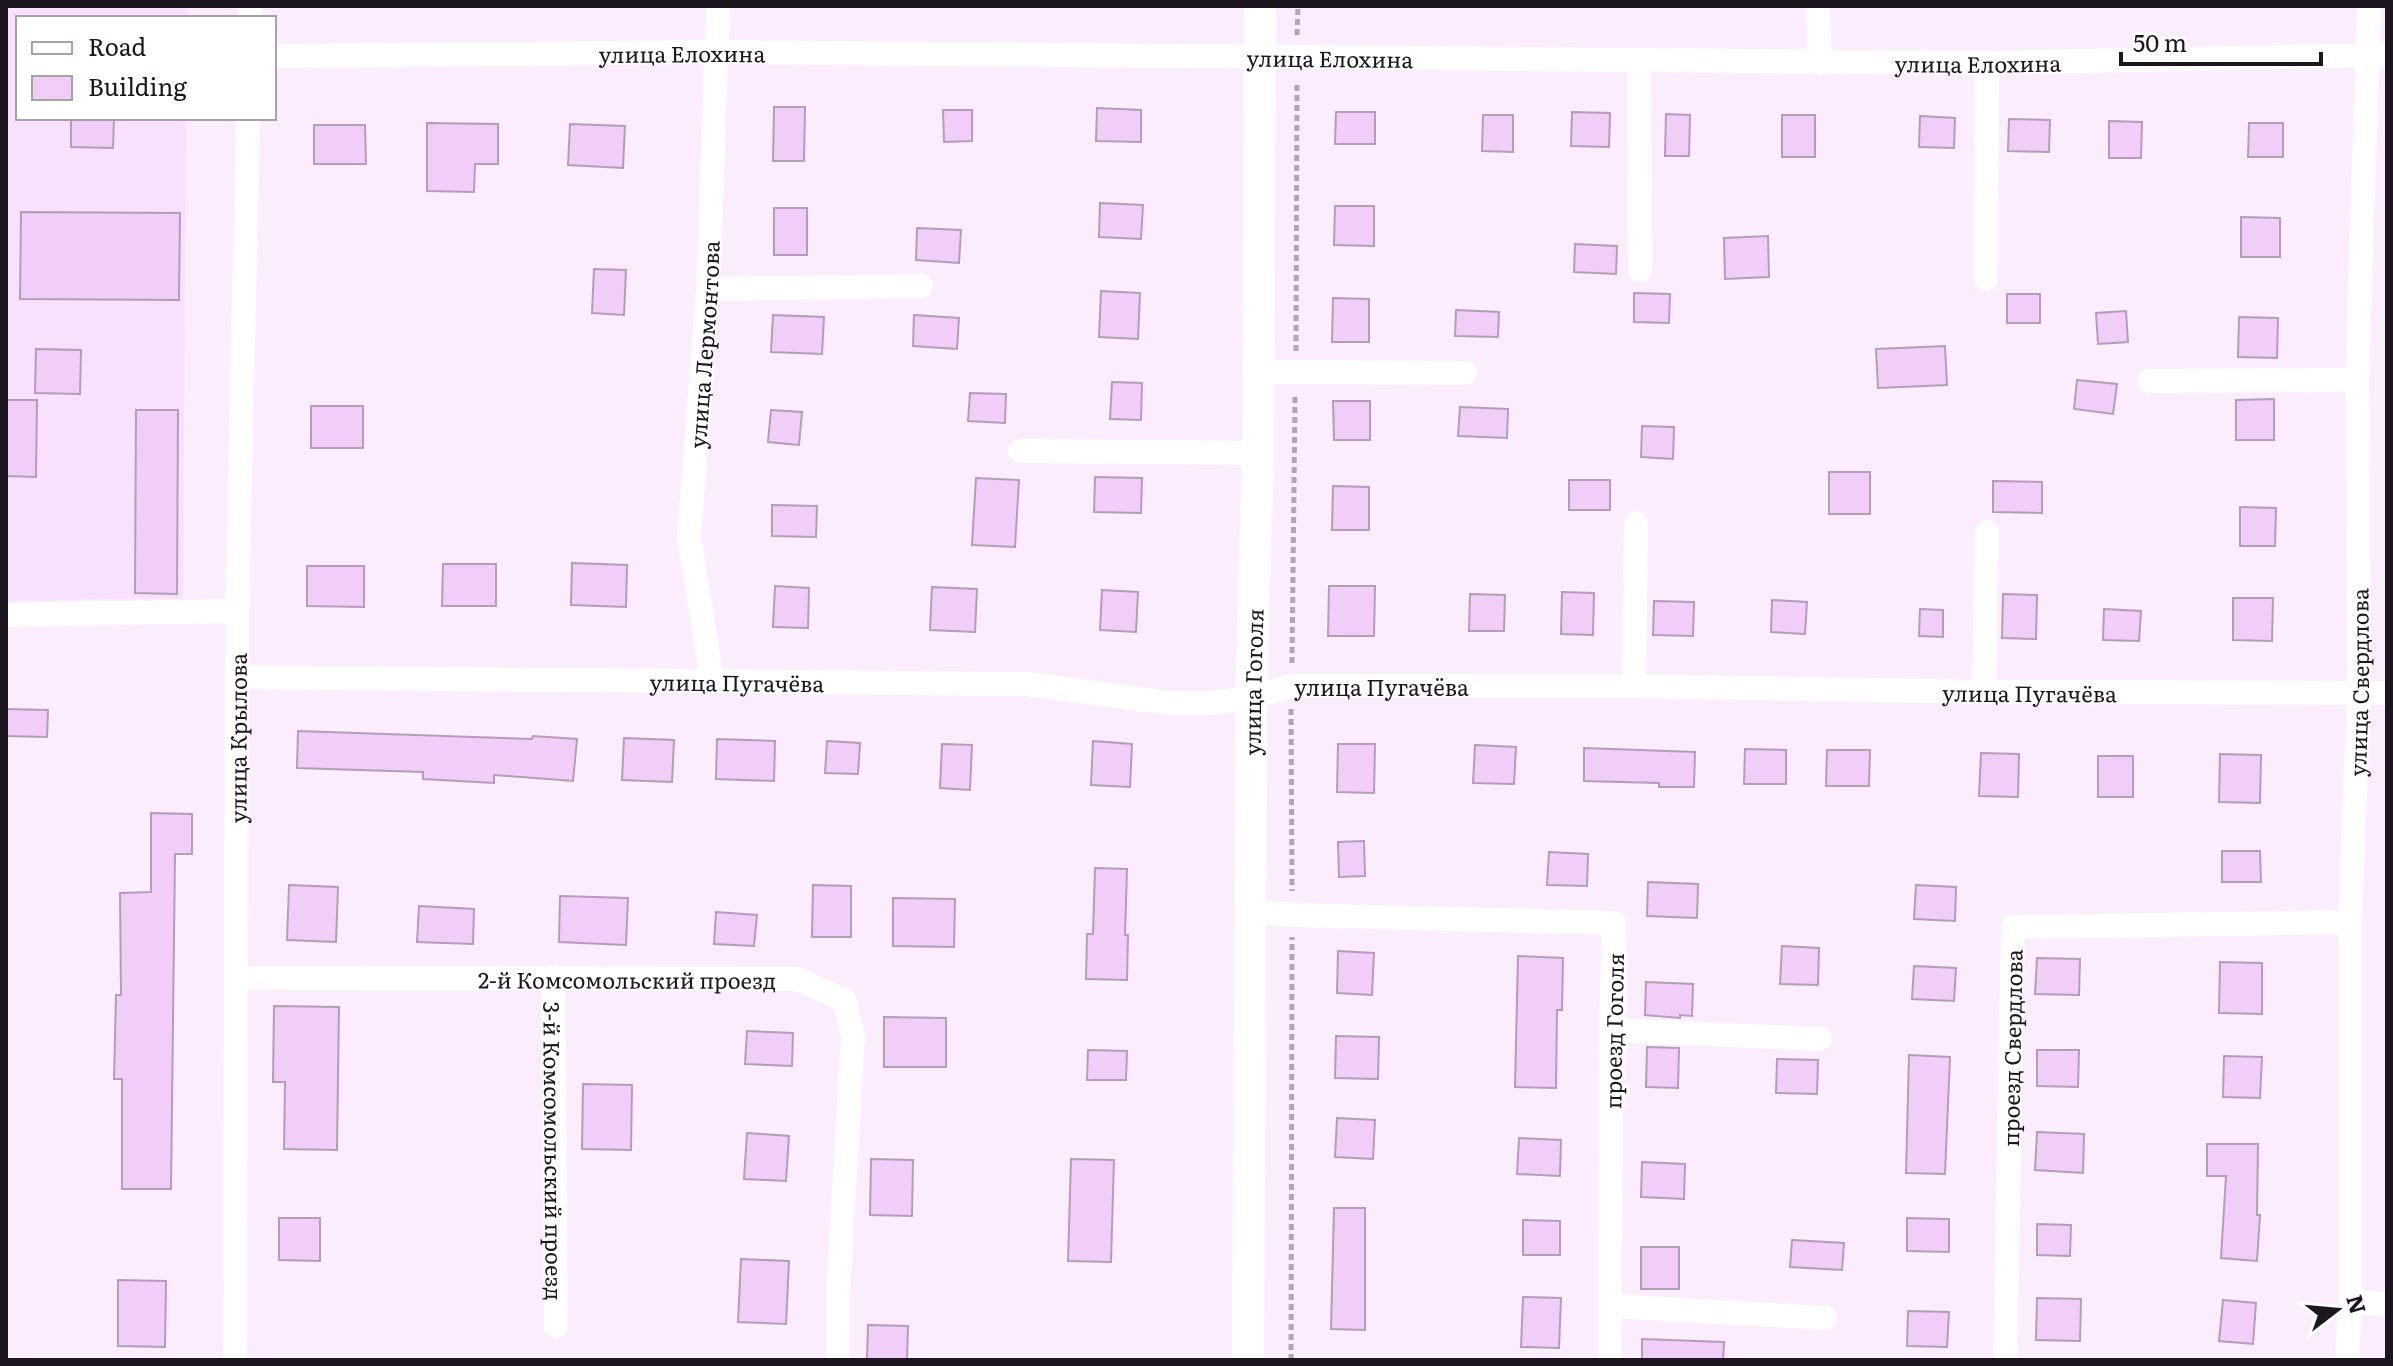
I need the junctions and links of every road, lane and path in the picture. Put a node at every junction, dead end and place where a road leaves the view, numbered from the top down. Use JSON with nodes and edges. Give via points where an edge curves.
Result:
{"nodes":[{"id":1,"x":718,"y":6,"type":"edge"},
{"id":2,"x":1260,"y":6,"type":"edge"},
{"id":3,"x":1818,"y":6,"type":"edge"},
{"id":4,"x":2369,"y":6,"type":"edge"},
{"id":5,"x":717,"y":52,"type":"junction"},
{"id":6,"x":2378,"y":55,"type":"edge"},
{"id":7,"x":276,"y":56,"type":"edge"},
{"id":8,"x":1260,"y":57,"type":"junction"},
{"id":9,"x":1639,"y":61,"type":"junction"},
{"id":10,"x":1820,"y":63,"type":"junction"},
{"id":11,"x":1987,"y":63,"type":"junction"},
{"id":12,"x":248,"y":120,"type":"edge"},
{"id":13,"x":1640,"y":270,"type":"dead end"},
{"id":14,"x":1986,"y":279,"type":"dead end"},
{"id":15,"x":921,"y":286,"type":"dead end"},
{"id":16,"x":708,"y":289,"type":"junction"},
{"id":17,"x":1259,"y":372,"type":"junction"},
{"id":18,"x":1465,"y":373,"type":"dead end"},
{"id":19,"x":2357,"y":380,"type":"junction"},
{"id":20,"x":2149,"y":381,"type":"dead end"},
{"id":21,"x":1020,"y":451,"type":"dead end"},
{"id":22,"x":1258,"y":453,"type":"junction"},
{"id":23,"x":1636,"y":523,"type":"dead end"},
{"id":24,"x":1987,"y":532,"type":"dead end"},
{"id":25,"x":237,"y":611,"type":"junction"},
{"id":26,"x":6,"y":615,"type":"edge"},
{"id":27,"x":237,"y":677,"type":"junction"},
{"id":28,"x":712,"y":680,"type":"junction"},
{"id":29,"x":1634,"y":686,"type":"junction"},
{"id":30,"x":1984,"y":692,"type":"junction"},
{"id":31,"x":2359,"y":692,"type":"junction"},
{"id":32,"x":2387,"y":693,"type":"edge"},
{"id":33,"x":1251,"y":698,"type":"junction"},
{"id":34,"x":1250,"y":911,"type":"junction"},
{"id":35,"x":2350,"y":922,"type":"junction"},
{"id":36,"x":553,"y":977,"type":"junction"},
{"id":37,"x":237,"y":978,"type":"junction"},
{"id":38,"x":1611,"y":1030,"type":"junction"},
{"id":39,"x":1820,"y":1039,"type":"dead end"},
{"id":40,"x":2350,"y":1302,"type":"junction"},
{"id":41,"x":2387,"y":1304,"type":"edge"},
{"id":42,"x":1612,"y":1306,"type":"junction"},
{"id":43,"x":1825,"y":1318,"type":"dead end"},
{"id":44,"x":556,"y":1326,"type":"dead end"},
{"id":45,"x":235,"y":1360,"type":"edge"},
{"id":46,"x":838,"y":1360,"type":"edge"},
{"id":47,"x":1248,"y":1360,"type":"edge"},
{"id":48,"x":1610,"y":1360,"type":"edge"},
{"id":49,"x":2005,"y":1360,"type":"edge"},
{"id":50,"x":2347,"y":1360,"type":"edge"}],
"edges":[{"from":1,"to":5,"type":"street","name":"улица Лермонтова"},
{"from":2,"to":8,"type":"street","name":"улица Гоголя"},
{"from":3,"to":10,"type":"street"},
{"from":4,"to":6,"type":"street","name":"улица Свердлова"},
{"from":5,"to":7,"type":"street","name":"улица Елохина"},
{"from":5,"to":8,"type":"street","name":"улица Елохина"},
{"from":5,"to":16,"type":"street","name":"улица Лермонтова"},
{"from":6,"to":11,"type":"street","name":"улица Елохина"},
{"from":6,"to":19,"type":"street","name":"улица Свердлова"},
{"from":8,"to":9,"type":"street","name":"улица Елохина"},
{"from":8,"to":17,"type":"street","name":"улица Гоголя"},
{"from":9,"to":10,"type":"street","name":"улица Елохина"},
{"from":9,"to":13,"type":"street"},
{"from":10,"to":11,"type":"street","name":"улица Елохина"},
{"from":11,"to":14,"type":"street"},
{"from":12,"to":25,"type":"street","name":"улица Крылова"},
{"from":15,"to":16,"type":"street"},
{"from":16,"to":28,"type":"street","name":"улица Лермонтова","via":[[689,536]]},
{"from":17,"to":18,"type":"street"},
{"from":17,"to":22,"type":"street","name":"улица Гоголя"},
{"from":19,"to":20,"type":"street"},
{"from":19,"to":31,"type":"street","name":"улица Свердлова"},
{"from":21,"to":22,"type":"street"},
{"from":22,"to":33,"type":"street","name":"улица Гоголя"},
{"from":23,"to":29,"type":"street"},
{"from":24,"to":30,"type":"street"},
{"from":25,"to":26,"type":"street"},
{"from":25,"to":27,"type":"street","name":"улица Крылова"},
{"from":27,"to":28,"type":"street","name":"улица Пугачёва"},
{"from":27,"to":37,"type":"street","name":"улица Крылова"},
{"from":28,"to":33,"type":"street","name":"улица Пугачёва","via":[[1028,684],[1168,703]]},
{"from":29,"to":30,"type":"street","name":"улица Пугачёва"},
{"from":29,"to":33,"type":"street","name":"улица Пугачёва","via":[[1291,686]]},
{"from":30,"to":31,"type":"street","name":"улица Пугачёва"},
{"from":31,"to":32,"type":"street","name":"улица Пугачёва"},
{"from":31,"to":35,"type":"street","name":"улица Свердлова"},
{"from":33,"to":34,"type":"street","name":"улица Гоголя"},
{"from":34,"to":38,"type":"street","name":"проезд Гоголя","via":[[1614,923]]},
{"from":34,"to":47,"type":"street","name":"улица Гоголя"},
{"from":35,"to":40,"type":"street","name":"улица Свердлова"},
{"from":35,"to":49,"type":"street","name":"проезд Свердлова","via":[[2013,927]]},
{"from":36,"to":37,"type":"street","name":"2-й Комсомольский проезд"},
{"from":36,"to":44,"type":"street","name":"3-й Комсомольский проезд"},
{"from":36,"to":46,"type":"street","name":"2-й Комсомольский проезд","via":[[797,979],[844,1000],[853,1036]]},
{"from":37,"to":45,"type":"street","name":"улица Крылова"},
{"from":38,"to":39,"type":"street"},
{"from":38,"to":42,"type":"street","name":"проезд Гоголя"},
{"from":40,"to":41,"type":"street"},
{"from":40,"to":50,"type":"street","name":"улица Свердлова"},
{"from":42,"to":43,"type":"street"},
{"from":42,"to":48,"type":"street","name":"проезд Гоголя"}]}
